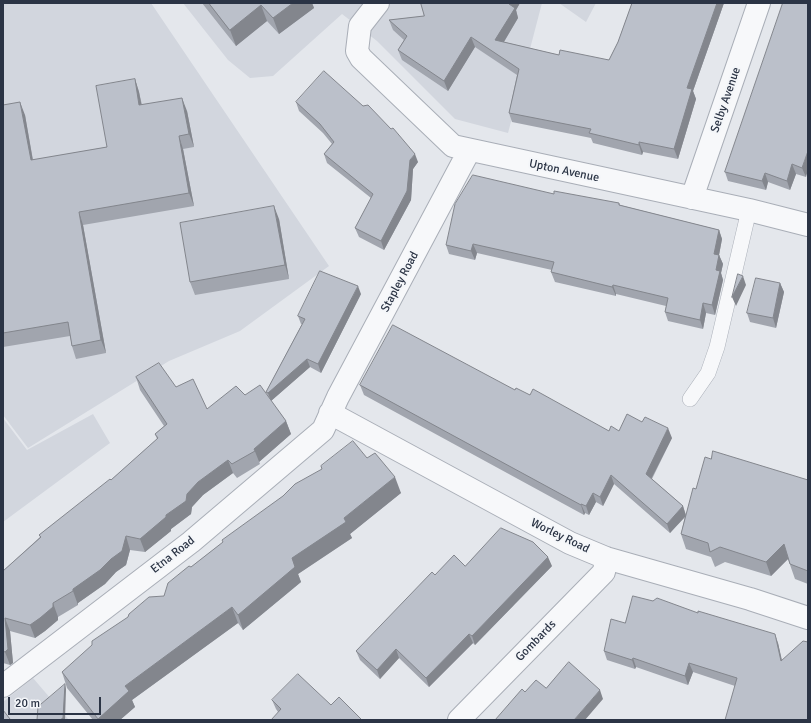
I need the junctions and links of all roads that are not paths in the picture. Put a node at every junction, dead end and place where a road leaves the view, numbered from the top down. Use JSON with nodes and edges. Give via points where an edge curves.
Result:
{"nodes":[{"id":1,"x":378,"y":3,"type":"edge"},
{"id":2,"x":759,"y":3,"type":"edge"},
{"id":3,"x":469,"y":151,"type":"junction"},
{"id":4,"x":692,"y":198,"type":"junction"},
{"id":5,"x":749,"y":210,"type":"junction"},
{"id":6,"x":808,"y":225,"type":"edge"},
{"id":7,"x":690,"y":399,"type":"dead end"},
{"id":8,"x":330,"y":413,"type":"junction"},
{"id":9,"x":606,"y":558,"type":"junction"},
{"id":10,"x":808,"y":618,"type":"edge"},
{"id":11,"x":3,"y":686,"type":"edge"},
{"id":12,"x":459,"y":720,"type":"edge"}],
"edges":[{"from":1,"to":3,"type":"street","name":"Upton Avenue","via":[[360,26],[357,51],[361,58],[452,146]]},
{"from":2,"to":4,"type":"street","name":"Selby Avenue"},
{"from":3,"to":4,"type":"street","name":"Upton Avenue"},
{"from":3,"to":8,"type":"street","name":"Stapley Road"},
{"from":4,"to":5,"type":"street","name":"Upton Avenue"},
{"from":5,"to":6,"type":"street","name":"Upton Avenue"},
{"from":5,"to":7,"type":"lane","via":[[717,347],[708,374]]},
{"from":8,"to":9,"type":"street","name":"Worley Road","via":[[570,543]]},
{"from":8,"to":11,"type":"street","name":"Etna Road","via":[[323,430],[191,542]]},
{"from":9,"to":10,"type":"street","name":"Worley Road"},
{"from":9,"to":12,"type":"street","name":"Gombards","via":[[604,572]]}]}
